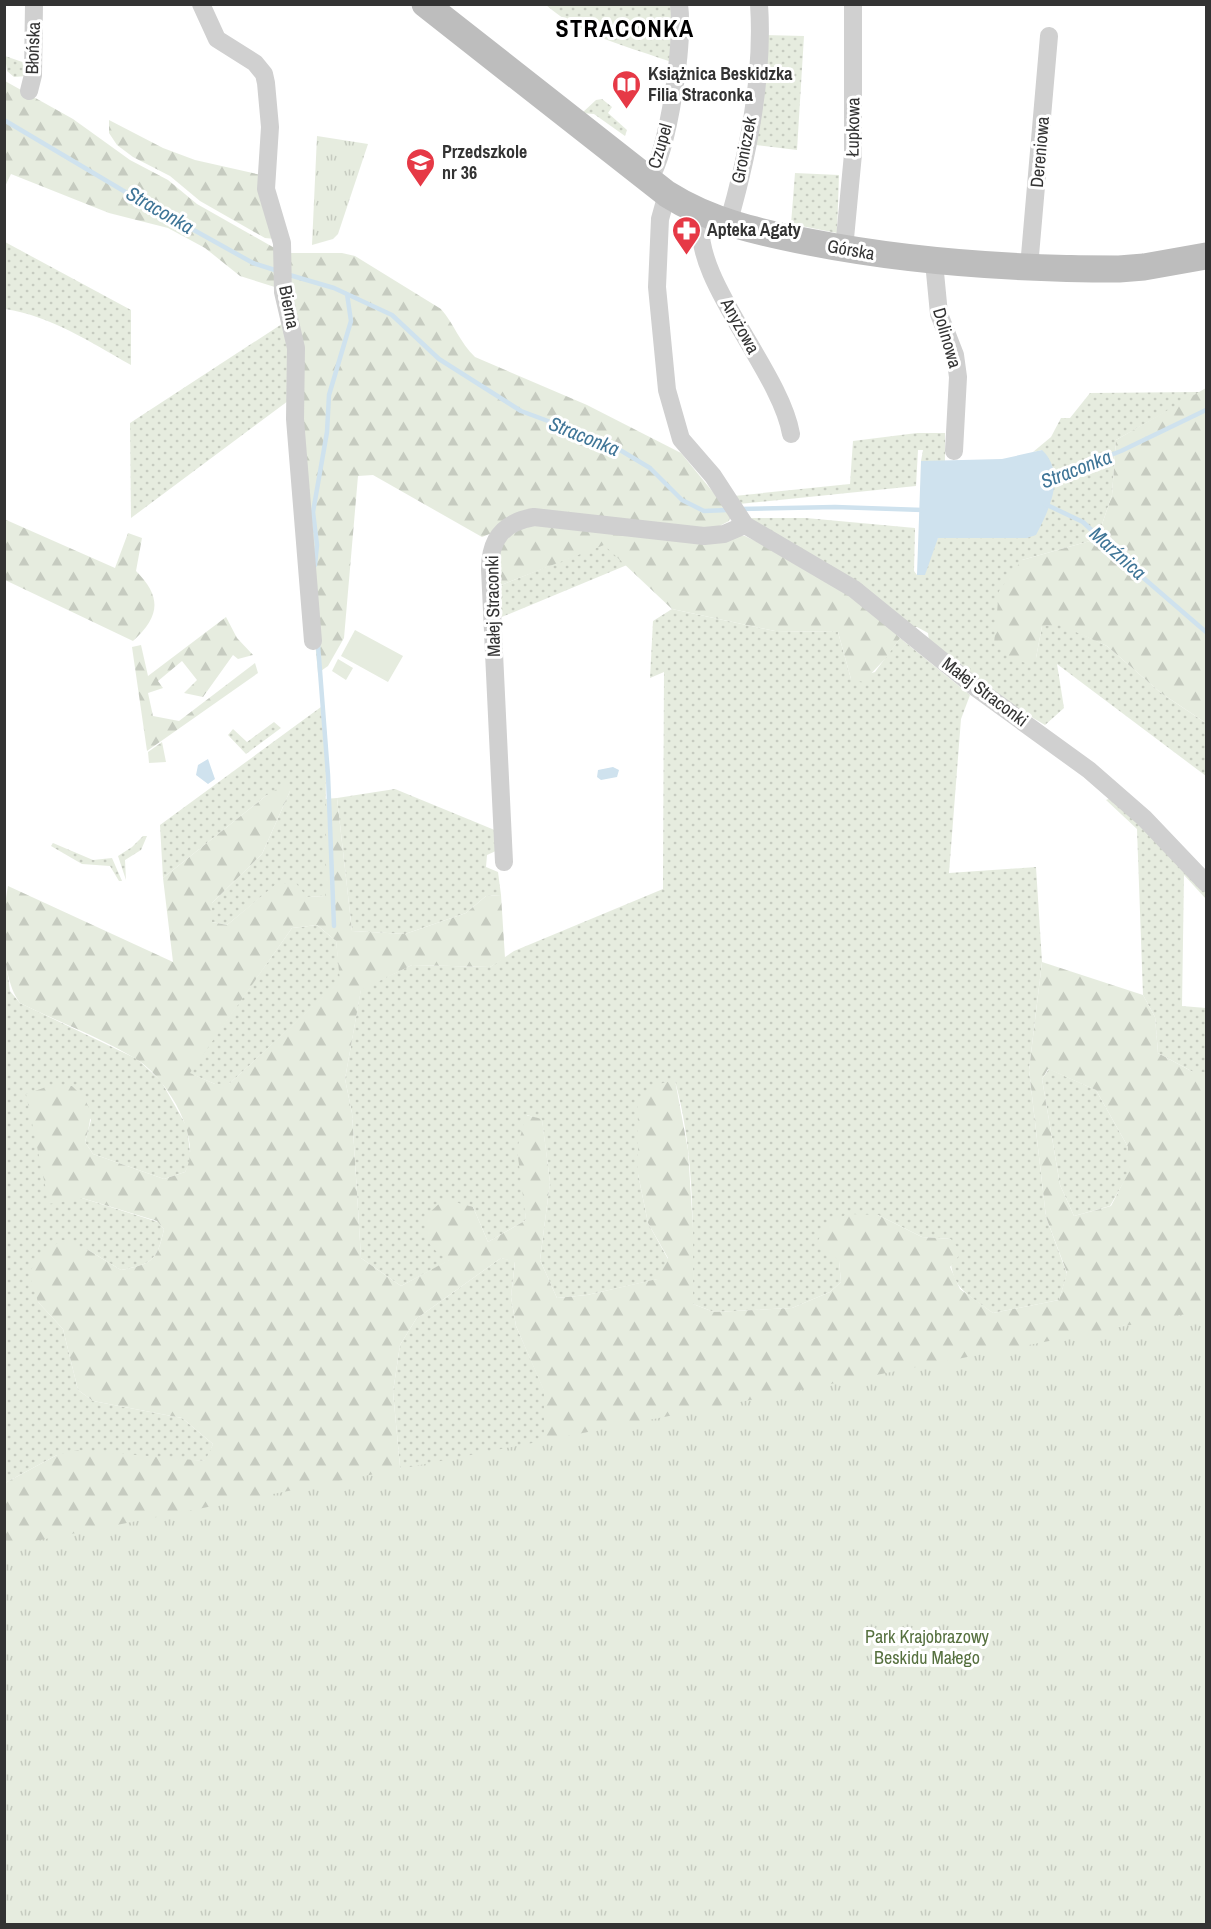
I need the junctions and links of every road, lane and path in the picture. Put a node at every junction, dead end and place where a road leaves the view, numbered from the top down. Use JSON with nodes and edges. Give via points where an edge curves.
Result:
{"nodes":[{"id":1,"x":34,"y":4,"type":"edge"},
{"id":2,"x":201,"y":4,"type":"edge"},
{"id":3,"x":425,"y":4,"type":"edge"},
{"id":4,"x":679,"y":4,"type":"edge"},
{"id":5,"x":759,"y":4,"type":"edge"},
{"id":6,"x":853,"y":4,"type":"edge"},
{"id":7,"x":1049,"y":36,"type":"dead end"},
{"id":8,"x":29,"y":91,"type":"dead end"},
{"id":9,"x":658,"y":187,"type":"junction"},
{"id":10,"x":702,"y":214,"type":"junction"},
{"id":11,"x":728,"y":224,"type":"junction"},
{"id":12,"x":844,"y":249,"type":"junction"},
{"id":13,"x":1206,"y":256,"type":"edge"},
{"id":14,"x":934,"y":262,"type":"junction"},
{"id":15,"x":1029,"y":267,"type":"junction"},
{"id":16,"x":791,"y":434,"type":"dead end"},
{"id":17,"x":954,"y":451,"type":"dead end"},
{"id":18,"x":743,"y":521,"type":"junction"},
{"id":19,"x":313,"y":641,"type":"dead end"},
{"id":20,"x":504,"y":861,"type":"dead end"},
{"id":21,"x":1206,"y":883,"type":"edge"}],
"edges":[{"from":1,"to":8,"type":"street","name":"Błońska","via":[[33,75]]},
{"from":2,"to":19,"type":"street","name":"Bierna","via":[[217,39],[255,63],[264,74],[270,127],[266,189],[284,249],[283,292],[296,348],[295,419]]},
{"from":3,"to":9,"type":"street","name":"Górska"},
{"from":4,"to":9,"type":"street","name":"Czupel","via":[[680,35],[667,128],[657,167]]},
{"from":5,"to":11,"type":"street","name":"Groniczek","via":[[760,50],[751,115]]},
{"from":6,"to":12,"type":"street","name":"Łupkowa","via":[[853,154]]},
{"from":7,"to":15,"type":"street","name":"Dereniowa"},
{"from":9,"to":10,"type":"street","name":"Górska"},
{"from":9,"to":18,"type":"street","name":"Małej Straconki","via":[[657,287],[667,390],[681,439]]},
{"from":10,"to":11,"type":"street","name":"Górska"},
{"from":10,"to":16,"type":"street","name":"Anyżowa","via":[[701,244],[727,304],[775,388]]},
{"from":11,"to":12,"type":"street","name":"Górska"},
{"from":12,"to":14,"type":"street","name":"Górska"},
{"from":13,"to":15,"type":"street","name":"Górska","via":[[1144,267]]},
{"from":14,"to":15,"type":"street","name":"Górska"},
{"from":14,"to":17,"type":"street","name":"Dolinowa","via":[[939,314],[955,355],[958,377]]},
{"from":18,"to":20,"type":"street","name":"Małej Straconki","via":[[724,534],[704,536],[534,517],[508,525],[496,537],[490,569]]},
{"from":18,"to":21,"type":"street","name":"Małej Straconki","via":[[854,589],[976,688],[1089,770],[1144,818]]}]}
